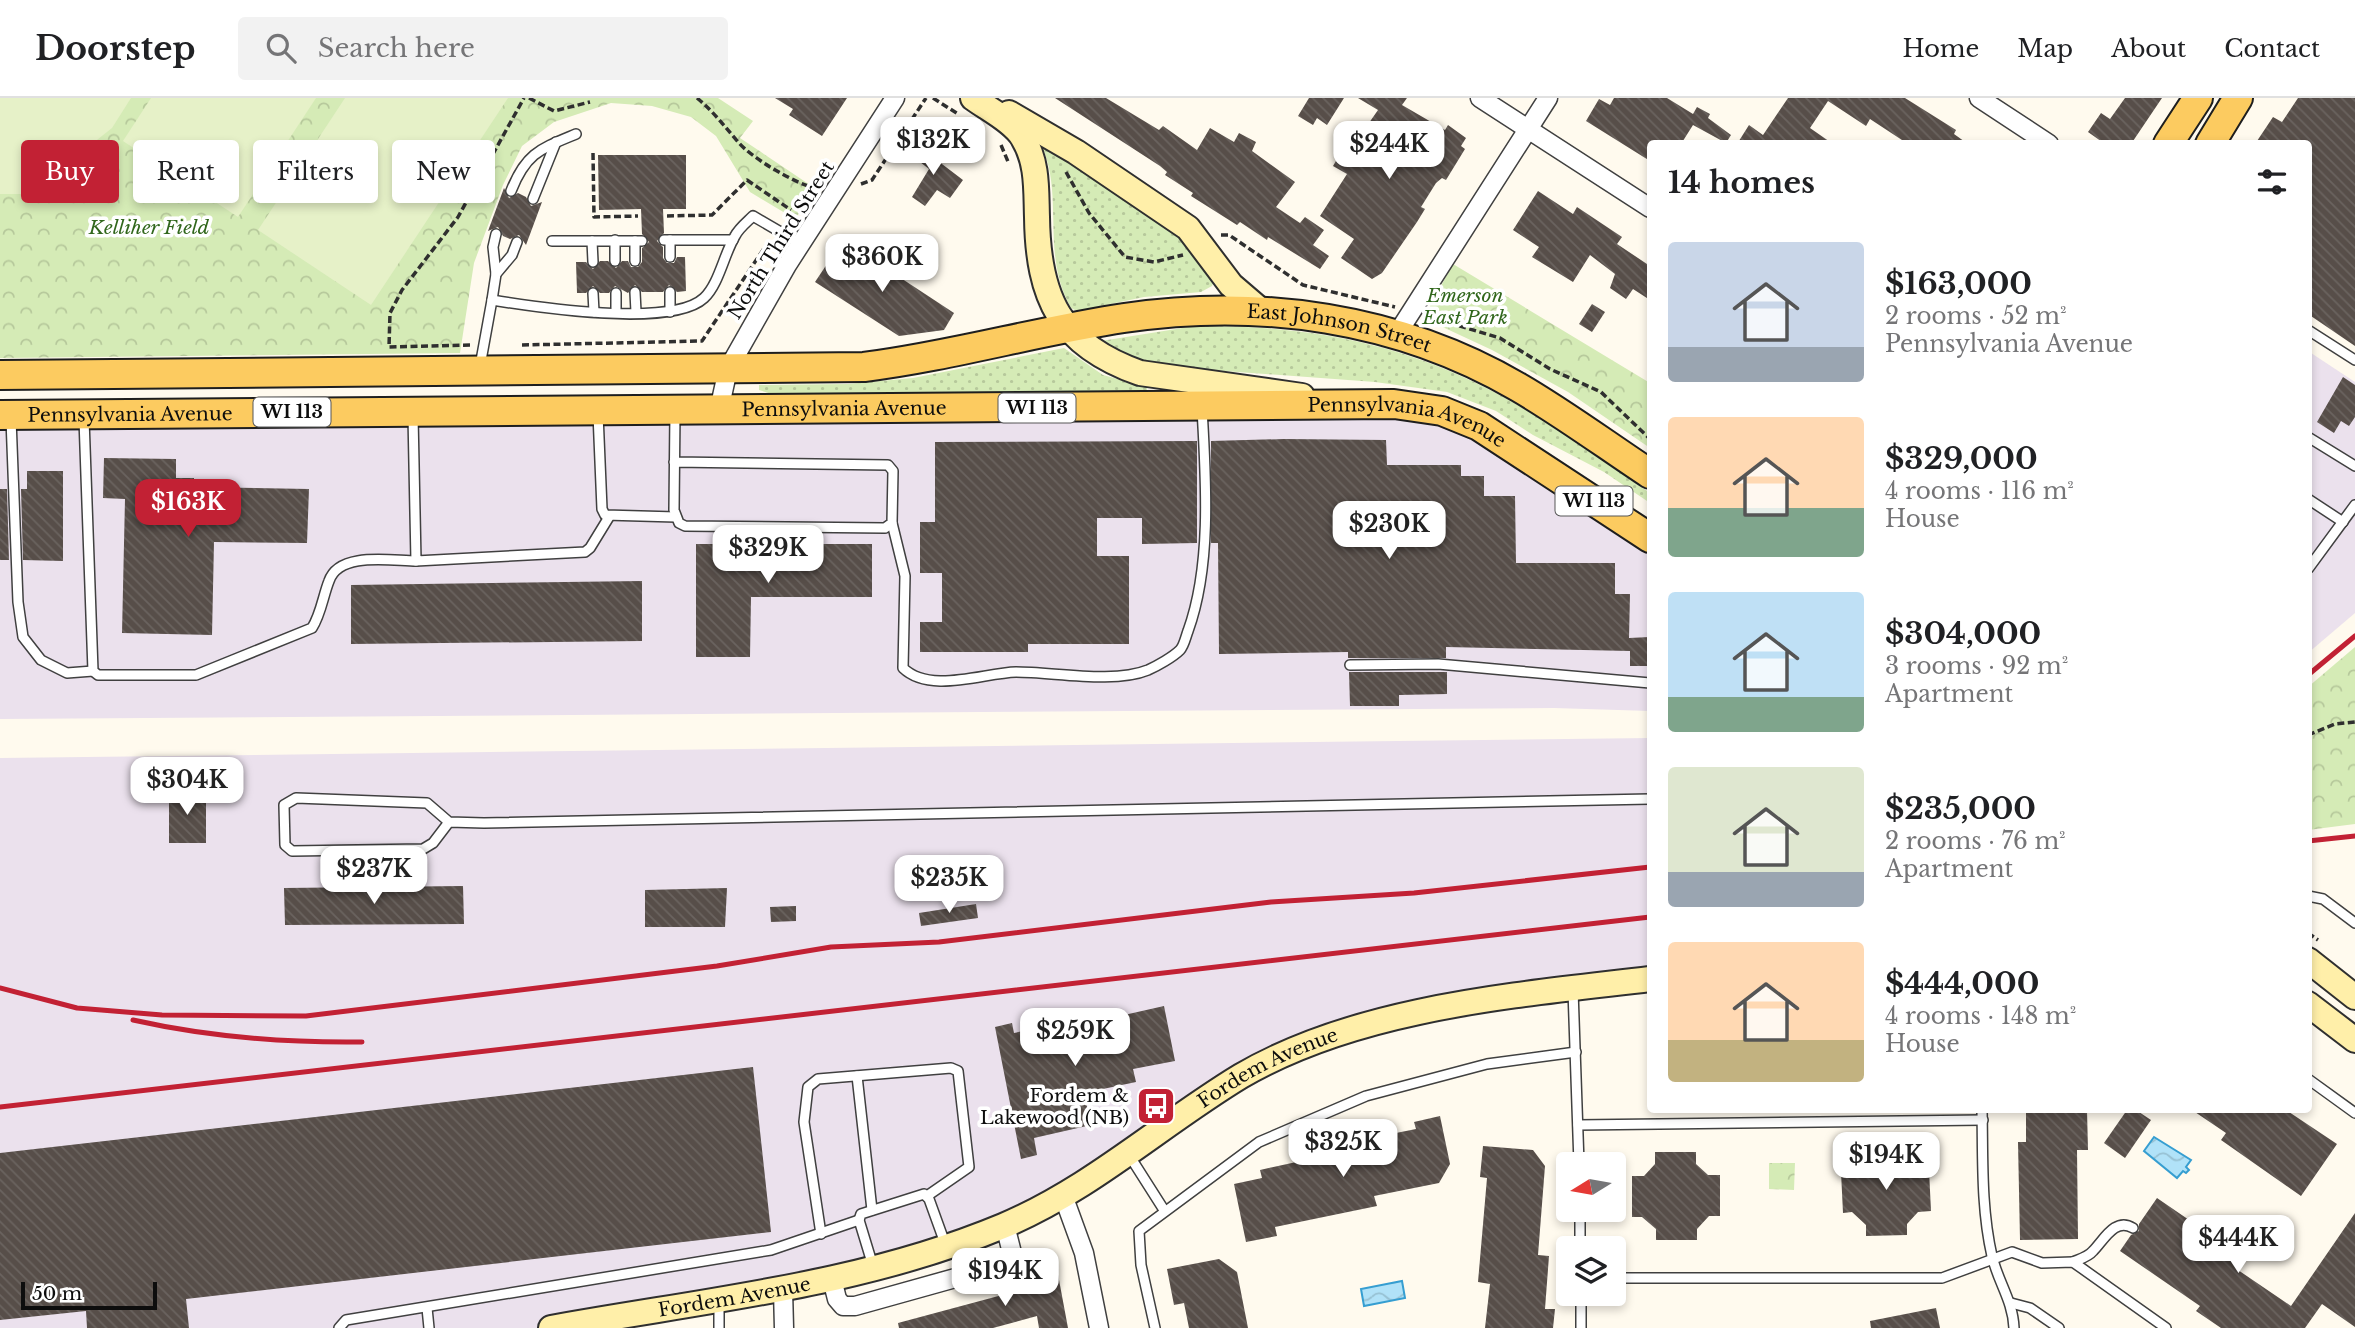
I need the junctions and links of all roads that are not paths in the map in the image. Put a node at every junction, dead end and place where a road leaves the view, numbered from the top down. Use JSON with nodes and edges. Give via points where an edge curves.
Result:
{"nodes":[{"id":1,"x":895,"y":98,"type":"edge"},
{"id":2,"x":983,"y":98,"type":"edge"},
{"id":3,"x":1480,"y":98,"type":"edge"},
{"id":4,"x":1548,"y":98,"type":"edge"},
{"id":5,"x":1979,"y":98,"type":"edge"},
{"id":6,"x":2220,"y":104,"type":"edge"},
{"id":7,"x":968,"y":108,"type":"edge"},
{"id":8,"x":1528,"y":129,"type":"junction"},
{"id":9,"x":576,"y":134,"type":"dead end"},
{"id":10,"x":2043,"y":140,"type":"edge"},
{"id":11,"x":2173,"y":140,"type":"edge"},
{"id":12,"x":2211,"y":140,"type":"edge"},
{"id":13,"x":556,"y":142,"type":"junction"},
{"id":14,"x":511,"y":191,"type":"dead end"},
{"id":15,"x":533,"y":199,"type":"dead end"},
{"id":16,"x":1647,"y":206,"type":"edge"},
{"id":17,"x":496,"y":234,"type":"dead end"},
{"id":18,"x":552,"y":240,"type":"dead end"},
{"id":19,"x":615,"y":240,"type":"junction"},
{"id":20,"x":733,"y":240,"type":"junction"},
{"id":21,"x":593,"y":241,"type":"junction"},
{"id":22,"x":517,"y":242,"type":"dead end"},
{"id":23,"x":801,"y":244,"type":"junction"},
{"id":24,"x":670,"y":257,"type":"dead end"},
{"id":25,"x":593,"y":261,"type":"dead end"},
{"id":26,"x":615,"y":261,"type":"dead end"},
{"id":27,"x":635,"y":261,"type":"dead end"},
{"id":28,"x":496,"y":274,"type":"junction"},
{"id":29,"x":635,"y":292,"type":"dead end"},
{"id":30,"x":670,"y":292,"type":"dead end"},
{"id":31,"x":593,"y":293,"type":"dead end"},
{"id":32,"x":615,"y":293,"type":"dead end"},
{"id":33,"x":492,"y":300,"type":"junction"},
{"id":34,"x":1259,"y":309,"type":"junction"},
{"id":35,"x":616,"y":311,"type":"junction"},
{"id":36,"x":594,"y":312,"type":"junction"},
{"id":37,"x":636,"y":312,"type":"junction"},
{"id":38,"x":670,"y":312,"type":"junction"},
{"id":39,"x":1070,"y":329,"type":"junction"},
{"id":40,"x":2312,"y":333,"type":"edge"},
{"id":41,"x":1396,"y":334,"type":"junction"},
{"id":42,"x":475,"y":358,"type":"junction"},
{"id":43,"x":2355,"y":360,"type":"edge"},
{"id":44,"x":728,"y":369,"type":"junction"},
{"id":45,"x":0,"y":375,"type":"edge"},
{"id":46,"x":1356,"y":404,"type":"junction"},
{"id":47,"x":1202,"y":408,"type":"junction"},
{"id":48,"x":598,"y":410,"type":"junction"},
{"id":49,"x":675,"y":410,"type":"junction"},
{"id":50,"x":719,"y":410,"type":"junction"},
{"id":51,"x":413,"y":411,"type":"junction"},
{"id":52,"x":84,"y":414,"type":"junction"},
{"id":53,"x":5,"y":415,"type":"edge"},
{"id":54,"x":2312,"y":439,"type":"edge"},
{"id":55,"x":674,"y":462,"type":"junction"},
{"id":56,"x":2355,"y":466,"type":"edge"},
{"id":57,"x":1647,"y":472,"type":"edge"},
{"id":58,"x":2312,"y":502,"type":"edge"},
{"id":59,"x":2355,"y":505,"type":"edge"},
{"id":60,"x":609,"y":517,"type":"junction"},
{"id":61,"x":676,"y":517,"type":"junction"},
{"id":62,"x":2343,"y":522,"type":"junction"},
{"id":63,"x":892,"y":523,"type":"junction"},
{"id":64,"x":1647,"y":536,"type":"edge"},
{"id":65,"x":416,"y":561,"type":"junction"},
{"id":66,"x":2312,"y":564,"type":"edge"},
{"id":67,"x":1350,"y":665,"type":"dead end"},
{"id":68,"x":93,"y":671,"type":"junction"},
{"id":69,"x":1647,"y":683,"type":"edge"},
{"id":70,"x":1647,"y":799,"type":"edge"},
{"id":71,"x":449,"y":822,"type":"junction"},
{"id":72,"x":2312,"y":897,"type":"edge"},
{"id":73,"x":2355,"y":923,"type":"edge"},
{"id":74,"x":2312,"y":963,"type":"edge"},
{"id":75,"x":1647,"y":979,"type":"edge"},
{"id":76,"x":1573,"y":988,"type":"junction"},
{"id":77,"x":2355,"y":997,"type":"edge"},
{"id":78,"x":2312,"y":1007,"type":"edge"},
{"id":79,"x":2355,"y":1040,"type":"edge"},
{"id":80,"x":1576,"y":1052,"type":"junction"},
{"id":81,"x":857,"y":1076,"type":"junction"},
{"id":82,"x":2312,"y":1082,"type":"edge"},
{"id":83,"x":2355,"y":1113,"type":"edge"},
{"id":84,"x":1982,"y":1115,"type":"edge"},
{"id":85,"x":1578,"y":1125,"type":"junction"},
{"id":86,"x":1579,"y":1152,"type":"edge"},
{"id":87,"x":1129,"y":1155,"type":"junction"},
{"id":88,"x":927,"y":1196,"type":"junction"},
{"id":89,"x":1063,"y":1198,"type":"junction"},
{"id":90,"x":872,"y":1210,"type":"junction"},
{"id":91,"x":1164,"y":1210,"type":"junction"},
{"id":92,"x":859,"y":1220,"type":"junction"},
{"id":93,"x":1005,"y":1225,"type":"junction"},
{"id":94,"x":2133,"y":1228,"type":"dead end"},
{"id":95,"x":821,"y":1234,"type":"junction"},
{"id":96,"x":947,"y":1248,"type":"junction"},
{"id":97,"x":1992,"y":1258,"type":"junction"},
{"id":98,"x":2073,"y":1262,"type":"junction"},
{"id":99,"x":874,"y":1270,"type":"junction"},
{"id":100,"x":1626,"y":1278,"type":"edge"},
{"id":101,"x":832,"y":1279,"type":"junction"},
{"id":102,"x":783,"y":1290,"type":"junction"},
{"id":103,"x":718,"y":1300,"type":"junction"},
{"id":104,"x":2011,"y":1303,"type":"junction"},
{"id":105,"x":1581,"y":1306,"type":"edge"},
{"id":106,"x":427,"y":1308,"type":"junction"},
{"id":107,"x":637,"y":1320,"type":"edge"},
{"id":108,"x":339,"y":1328,"type":"edge"},
{"id":109,"x":429,"y":1328,"type":"edge"},
{"id":110,"x":551,"y":1328,"type":"edge"},
{"id":111,"x":719,"y":1328,"type":"edge"},
{"id":112,"x":784,"y":1328,"type":"edge"},
{"id":113,"x":1099,"y":1328,"type":"edge"},
{"id":114,"x":1156,"y":1328,"type":"edge"},
{"id":115,"x":1581,"y":1328,"type":"edge"},
{"id":116,"x":2014,"y":1328,"type":"edge"},
{"id":117,"x":2059,"y":1328,"type":"edge"},
{"id":118,"x":2166,"y":1328,"type":"edge"}],
"edges":[{"from":1,"to":23,"type":"street","name":"North Third Street"},
{"from":2,"to":34,"type":"street","name":"East Johnson Street","via":[[1076,152],[1188,228],[1231,285]]},
{"from":3,"to":8,"type":"street"},
{"from":4,"to":8,"type":"street"},
{"from":5,"to":10,"type":"street"},
{"from":6,"to":11,"type":"main road"},
{"from":6,"to":12,"type":"main road"},
{"from":7,"to":39,"type":"street","via":[[1021,135],[1034,159],[1039,264],[1049,302]]},
{"from":8,"to":16,"type":"street"},
{"from":8,"to":41,"type":"street"},
{"from":9,"to":13,"type":"lane"},
{"from":13,"to":14,"type":"lane","via":[[538,150],[521,166]]},
{"from":13,"to":15,"type":"lane"},
{"from":17,"to":28,"type":"lane"},
{"from":18,"to":21,"type":"lane"},
{"from":19,"to":21,"type":"lane"},
{"from":19,"to":26,"type":"lane"},
{"from":19,"to":27,"type":"lane","via":[[638,241]]},
{"from":20,"to":23,"type":"lane","via":[[754,216]]},
{"from":20,"to":24,"type":"lane","via":[[667,240]]},
{"from":20,"to":38,"type":"lane","via":[[706,297],[690,309]]},
{"from":21,"to":25,"type":"lane"},
{"from":22,"to":28,"type":"lane","via":[[512,256]]},
{"from":23,"to":44,"type":"street","name":"North Third Street"},
{"from":28,"to":33,"type":"lane"},
{"from":29,"to":37,"type":"lane"},
{"from":30,"to":38,"type":"lane"},
{"from":31,"to":36,"type":"lane"},
{"from":32,"to":35,"type":"lane"},
{"from":33,"to":36,"type":"lane","via":[[564,312]]},
{"from":33,"to":42,"type":"lane"},
{"from":34,"to":39,"type":"main road","name":"Pennsylvania Avenue","number":"WI 113","via":[[1188,310]]},
{"from":34,"to":41,"type":"main road","name":"East Johnson Street","number":"WI 113","via":[[1327,317]]},
{"from":35,"to":36,"type":"lane"},
{"from":35,"to":37,"type":"lane"},
{"from":37,"to":38,"type":"lane"},
{"from":39,"to":44,"type":"main road","name":"Pennsylvania Avenue","number":"WI 113","via":[[864,367]]},
{"from":39,"to":46,"type":"street","via":[[1093,351],[1140,373]]},
{"from":40,"to":43,"type":"lane"},
{"from":41,"to":57,"type":"main road","name":"East Johnson Street","number":"WI 113","via":[[1454,355],[1518,387]]},
{"from":42,"to":44,"type":"main road","name":"Pennsylvania Avenue","number":"WI 113"},
{"from":42,"to":45,"type":"main road","name":"Pennsylvania Avenue","number":"WI 113"},
{"from":44,"to":50,"type":"street","name":"North Third Street"},
{"from":46,"to":47,"type":"main road","name":"Pennsylvania Avenue","number":"WI 113"},
{"from":46,"to":64,"type":"main road","name":"Pennsylvania Avenue","number":"WI 113","via":[[1442,411],[1479,426]]},
{"from":47,"to":50,"type":"main road","name":"Pennsylvania Avenue","number":"WI 113"},
{"from":47,"to":63,"type":"lane","via":[[1203,564],[1195,612],[1181,649],[1148,670],[1116,676],[995,673],[930,680],[909,674],[903,668],[901,645],[905,576]]},
{"from":48,"to":49,"type":"main road","name":"Pennsylvania Avenue","number":"WI 113"},
{"from":48,"to":51,"type":"main road","name":"Pennsylvania Avenue","number":"WI 113"},
{"from":48,"to":60,"type":"lane","via":[[601,509]]},
{"from":49,"to":50,"type":"main road","name":"Pennsylvania Avenue","number":"WI 113"},
{"from":49,"to":55,"type":"lane"},
{"from":51,"to":52,"type":"main road","name":"Pennsylvania Avenue","number":"WI 113"},
{"from":51,"to":65,"type":"lane"},
{"from":52,"to":53,"type":"main road","name":"Pennsylvania Avenue","number":"WI 113"},
{"from":52,"to":68,"type":"lane"},
{"from":53,"to":68,"type":"lane","via":[[23,637],[41,660],[67,673]]},
{"from":54,"to":56,"type":"lane"},
{"from":55,"to":61,"type":"lane"},
{"from":55,"to":63,"type":"lane","via":[[888,465],[893,471]]},
{"from":58,"to":62,"type":"lane"},
{"from":59,"to":62,"type":"lane"},
{"from":60,"to":61,"type":"lane"},
{"from":60,"to":65,"type":"lane","via":[[585,552]]},
{"from":61,"to":63,"type":"lane","via":[[685,526],[885,528]]},
{"from":62,"to":66,"type":"lane"},
{"from":65,"to":68,"type":"lane","via":[[344,565],[330,576],[312,628],[196,675],[98,675]]},
{"from":67,"to":69,"type":"lane","via":[[1438,664]]},
{"from":70,"to":71,"type":"lane"},
{"from":71,"to":71,"type":"lane","via":[[423,849],[292,851],[285,845],[284,805],[296,798],[427,803]]},
{"from":72,"to":73,"type":"lane","via":[[2323,899]]},
{"from":74,"to":77,"type":"street"},
{"from":75,"to":76,"type":"street","name":"Fordem Avenue"},
{"from":76,"to":80,"type":"lane"},
{"from":76,"to":87,"type":"street","name":"Fordem Avenue","via":[[1390,1017],[1334,1035],[1242,1076]]},
{"from":78,"to":79,"type":"street"},
{"from":80,"to":85,"type":"lane"},
{"from":80,"to":91,"type":"lane","via":[[1487,1064],[1366,1096],[1259,1142]]},
{"from":81,"to":88,"type":"lane","via":[[955,1068],[969,1167]]},
{"from":81,"to":90,"type":"lane"},
{"from":81,"to":95,"type":"lane","via":[[818,1079],[808,1087],[804,1122]]},
{"from":82,"to":83,"type":"lane"},
{"from":84,"to":85,"type":"lane"},
{"from":84,"to":97,"type":"lane"},
{"from":85,"to":86,"type":"lane"},
{"from":87,"to":89,"type":"street","name":"Fordem Avenue"},
{"from":87,"to":91,"type":"lane"},
{"from":88,"to":90,"type":"lane"},
{"from":88,"to":96,"type":"lane"},
{"from":89,"to":93,"type":"street","name":"Fordem Avenue"},
{"from":89,"to":113,"type":"street","via":[[1084,1253]]},
{"from":90,"to":92,"type":"lane","via":[[861,1214]]},
{"from":91,"to":114,"type":"lane","via":[[1139,1231],[1141,1265]]},
{"from":92,"to":95,"type":"lane"},
{"from":92,"to":99,"type":"lane"},
{"from":93,"to":96,"type":"street","name":"Fordem Avenue"},
{"from":93,"to":101,"type":"street","via":[[1012,1253],[1002,1265],[855,1306],[843,1306],[837,1299]]},
{"from":94,"to":98,"type":"lane","via":[[2115,1226],[2091,1254]]},
{"from":95,"to":106,"type":"lane","via":[[771,1250]]},
{"from":96,"to":99,"type":"street","name":"Fordem Avenue"},
{"from":97,"to":98,"type":"lane","via":[[2012,1252],[2042,1263]]},
{"from":97,"to":100,"type":"lane","via":[[1942,1278]]},
{"from":97,"to":104,"type":"lane"},
{"from":98,"to":118,"type":"lane"},
{"from":99,"to":101,"type":"street","name":"Fordem Avenue"},
{"from":101,"to":102,"type":"street","name":"Fordem Avenue"},
{"from":102,"to":103,"type":"street","name":"Fordem Avenue"},
{"from":102,"to":112,"type":"street"},
{"from":103,"to":107,"type":"street","name":"Fordem Avenue"},
{"from":103,"to":111,"type":"lane"},
{"from":104,"to":116,"type":"lane"},
{"from":104,"to":117,"type":"lane","via":[[2030,1308]]},
{"from":105,"to":115,"type":"lane"},
{"from":106,"to":108,"type":"lane","via":[[346,1320]]},
{"from":106,"to":109,"type":"lane"},
{"from":107,"to":110,"type":"street","name":"Fordem Avenue"}]}
